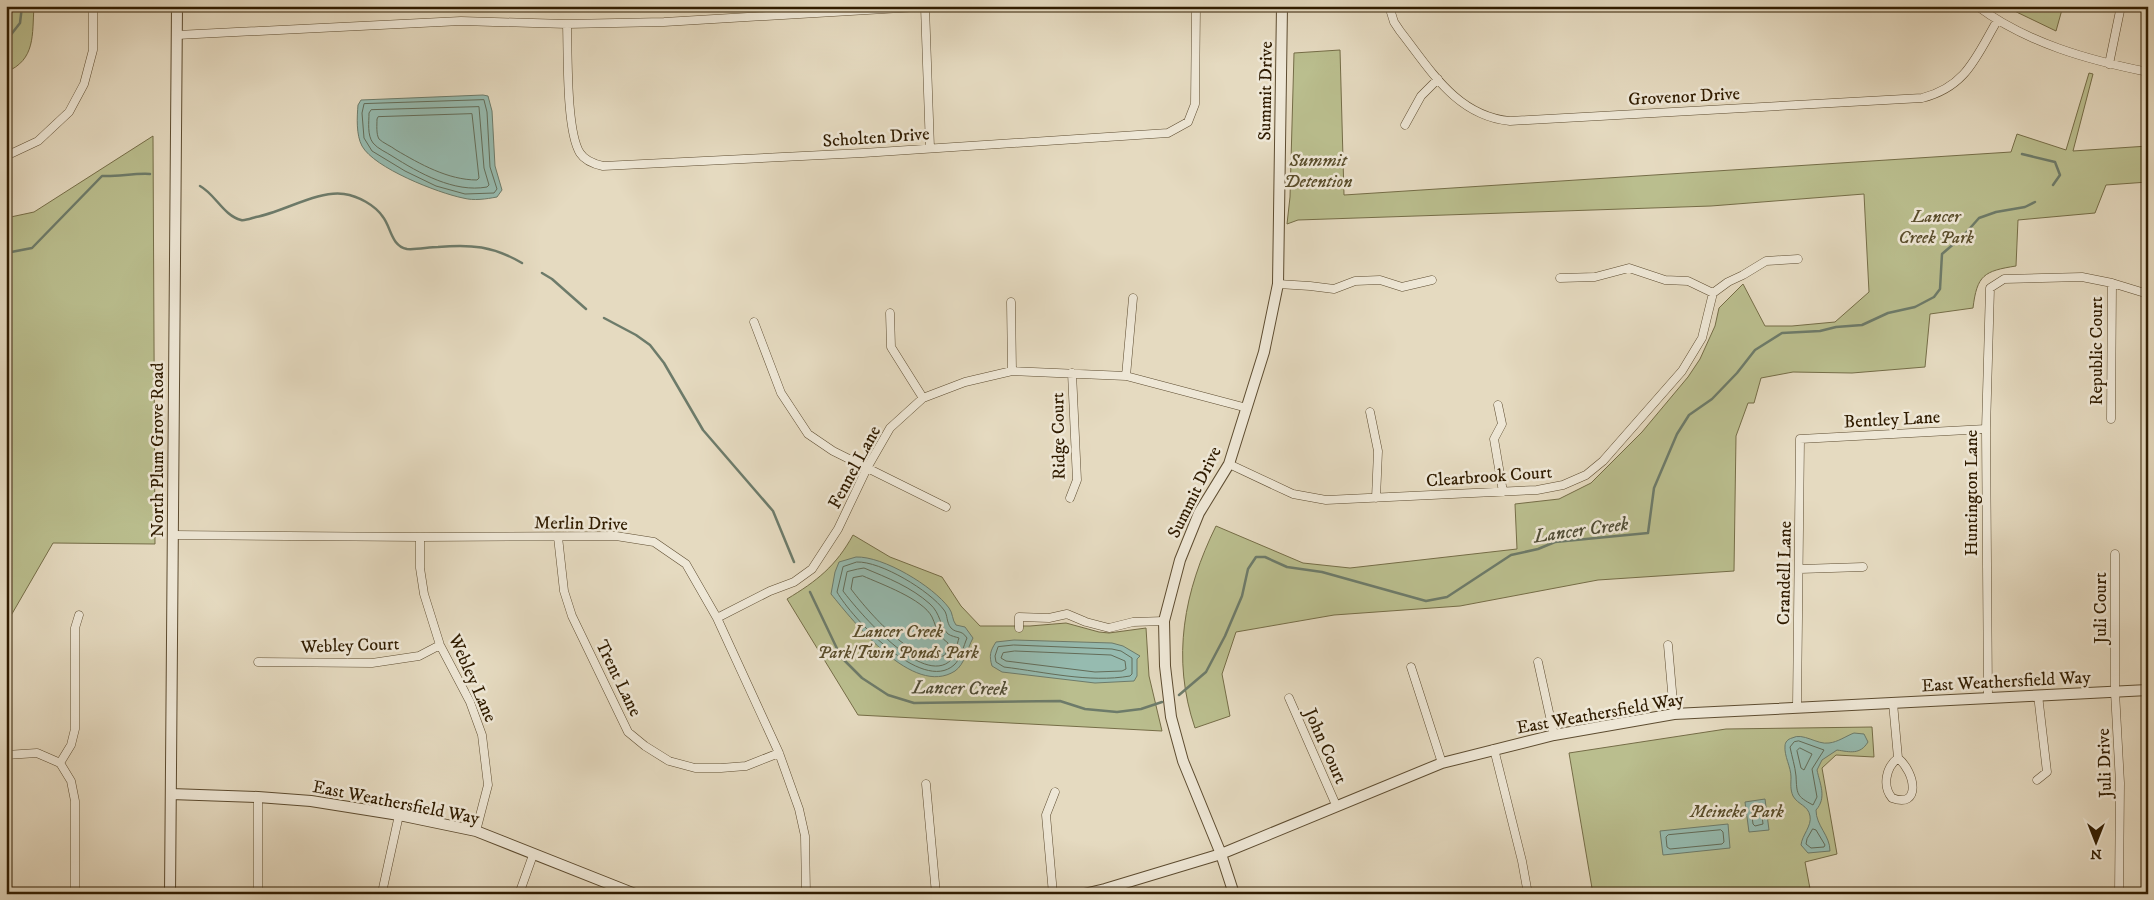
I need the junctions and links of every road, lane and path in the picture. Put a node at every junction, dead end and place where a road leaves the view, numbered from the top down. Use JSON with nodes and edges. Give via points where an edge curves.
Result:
{"nodes":[{"id":1,"x":93,"y":6,"type":"edge"},
{"id":2,"x":177,"y":6,"type":"edge"},
{"id":3,"x":935,"y":6,"type":"edge"},
{"id":4,"x":1196,"y":6,"type":"edge"},
{"id":5,"x":1282,"y":6,"type":"edge"},
{"id":6,"x":1389,"y":6,"type":"edge"},
{"id":7,"x":1977,"y":6,"type":"edge"},
{"id":8,"x":2121,"y":6,"type":"edge"},
{"id":9,"x":926,"y":7,"type":"edge"},
{"id":10,"x":1997,"y":21,"type":"junction"},
{"id":11,"x":567,"y":24,"type":"junction"},
{"id":12,"x":177,"y":35,"type":"junction"},
{"id":13,"x":2109,"y":64,"type":"junction"},
{"id":14,"x":2148,"y":72,"type":"edge"},
{"id":15,"x":1438,"y":79,"type":"junction"},
{"id":16,"x":1405,"y":125,"type":"dead end"},
{"id":17,"x":930,"y":148,"type":"junction"},
{"id":18,"x":6,"y":156,"type":"edge"},
{"id":19,"x":1798,"y":259,"type":"dead end"},
{"id":20,"x":1560,"y":278,"type":"dead end"},
{"id":21,"x":1432,"y":280,"type":"dead end"},
{"id":22,"x":2112,"y":283,"type":"junction"},
{"id":23,"x":1278,"y":284,"type":"junction"},
{"id":24,"x":1713,"y":293,"type":"junction"},
{"id":25,"x":2148,"y":294,"type":"edge"},
{"id":26,"x":1133,"y":298,"type":"dead end"},
{"id":27,"x":1010,"y":302,"type":"dead end"},
{"id":28,"x":890,"y":313,"type":"dead end"},
{"id":29,"x":754,"y":322,"type":"dead end"},
{"id":30,"x":1012,"y":371,"type":"junction"},
{"id":31,"x":1072,"y":372,"type":"junction"},
{"id":32,"x":1126,"y":376,"type":"junction"},
{"id":33,"x":923,"y":398,"type":"junction"},
{"id":34,"x":1498,"y":404,"type":"dead end"},
{"id":35,"x":1247,"y":408,"type":"junction"},
{"id":36,"x":1370,"y":412,"type":"dead end"},
{"id":37,"x":2111,"y":419,"type":"dead end"},
{"id":38,"x":1986,"y":429,"type":"junction"},
{"id":39,"x":1800,"y":439,"type":"joint"},
{"id":40,"x":1229,"y":464,"type":"junction"},
{"id":41,"x":867,"y":468,"type":"junction"},
{"id":42,"x":1503,"y":492,"type":"junction"},
{"id":43,"x":1070,"y":498,"type":"dead end"},
{"id":44,"x":1376,"y":498,"type":"junction"},
{"id":45,"x":946,"y":507,"type":"dead end"},
{"id":46,"x":173,"y":535,"type":"junction"},
{"id":47,"x":420,"y":537,"type":"junction"},
{"id":48,"x":558,"y":537,"type":"junction"},
{"id":49,"x":2115,"y":554,"type":"dead end"},
{"id":50,"x":1863,"y":567,"type":"dead end"},
{"id":51,"x":1800,"y":569,"type":"junction"},
{"id":52,"x":79,"y":615,"type":"dead end"},
{"id":53,"x":717,"y":618,"type":"junction"},
{"id":54,"x":1164,"y":621,"type":"junction"},
{"id":55,"x":1019,"y":628,"type":"dead end"},
{"id":56,"x":440,"y":645,"type":"junction"},
{"id":57,"x":1668,"y":645,"type":"dead end"},
{"id":58,"x":258,"y":662,"type":"dead end"},
{"id":59,"x":1538,"y":662,"type":"dead end"},
{"id":60,"x":1411,"y":667,"type":"dead end"},
{"id":61,"x":2148,"y":690,"type":"edge"},
{"id":62,"x":2115,"y":692,"type":"junction"},
{"id":63,"x":2038,"y":696,"type":"junction"},
{"id":64,"x":1289,"y":698,"type":"dead end"},
{"id":65,"x":1988,"y":698,"type":"junction"},
{"id":66,"x":1893,"y":703,"type":"junction"},
{"id":67,"x":1798,"y":707,"type":"junction"},
{"id":68,"x":1674,"y":714,"type":"junction"},
{"id":69,"x":1554,"y":734,"type":"junction"},
{"id":70,"x":1494,"y":749,"type":"junction"},
{"id":71,"x":779,"y":753,"type":"junction"},
{"id":72,"x":6,"y":756,"type":"edge"},
{"id":73,"x":1898,"y":758,"type":"junction"},
{"id":74,"x":60,"y":762,"type":"junction"},
{"id":75,"x":1442,"y":763,"type":"junction"},
{"id":76,"x":2036,"y":780,"type":"dead end"},
{"id":77,"x":926,"y":784,"type":"dead end"},
{"id":78,"x":1055,"y":792,"type":"dead end"},
{"id":79,"x":171,"y":794,"type":"junction"},
{"id":80,"x":258,"y":797,"type":"junction"},
{"id":81,"x":1336,"y":805,"type":"junction"},
{"id":82,"x":399,"y":815,"type":"junction"},
{"id":83,"x":476,"y":831,"type":"junction"},
{"id":84,"x":1221,"y":854,"type":"junction"},
{"id":85,"x":533,"y":855,"type":"junction"},
{"id":86,"x":383,"y":888,"type":"dead end"},
{"id":87,"x":1106,"y":892,"type":"edge"},
{"id":88,"x":75,"y":894,"type":"edge"},
{"id":89,"x":170,"y":894,"type":"edge"},
{"id":90,"x":258,"y":894,"type":"edge"},
{"id":91,"x":519,"y":894,"type":"edge"},
{"id":92,"x":635,"y":894,"type":"edge"},
{"id":93,"x":806,"y":894,"type":"edge"},
{"id":94,"x":936,"y":894,"type":"edge"},
{"id":95,"x":1053,"y":894,"type":"edge"},
{"id":96,"x":1084,"y":894,"type":"edge"},
{"id":97,"x":1234,"y":894,"type":"edge"},
{"id":98,"x":1528,"y":894,"type":"edge"},
{"id":99,"x":2119,"y":894,"type":"edge"}],
"edges":[{"from":1,"to":18,"type":"street","via":[[93,50],[84,84],[69,112],[38,141]]},
{"from":2,"to":12,"type":"street","name":"North Plum Grove Road"},
{"from":3,"to":9,"type":"street"},
{"from":4,"to":17,"type":"street","name":"Scholten Drive","via":[[1195,104],[1188,122],[1173,131],[1156,135]]},
{"from":5,"to":23,"type":"street","name":"Summit Drive"},
{"from":6,"to":15,"type":"street","name":"Grovenor Drive","via":[[1397,26]]},
{"from":7,"to":10,"type":"street"},
{"from":8,"to":13,"type":"street"},
{"from":9,"to":11,"type":"street","via":[[664,22]]},
{"from":9,"to":17,"type":"street"},
{"from":10,"to":13,"type":"street","via":[[2060,49]]},
{"from":10,"to":15,"type":"street","name":"Grovenor Drive","via":[[1962,78],[1932,96],[1904,100],[1510,121],[1470,110]]},
{"from":11,"to":12,"type":"street","via":[[461,20]]},
{"from":11,"to":17,"type":"street","name":"Scholten Drive","via":[[572,127],[581,154],[596,165]]},
{"from":12,"to":46,"type":"street","name":"North Plum Grove Road"},
{"from":13,"to":14,"type":"street"},
{"from":15,"to":16,"type":"street","via":[[1421,96]]},
{"from":19,"to":24,"type":"street","via":[[1766,261]]},
{"from":20,"to":24,"type":"street","via":[[1595,277],[1629,268],[1665,280],[1688,281]]},
{"from":21,"to":23,"type":"street","via":[[1402,287],[1380,280],[1356,281],[1334,289]]},
{"from":22,"to":25,"type":"street"},
{"from":22,"to":37,"type":"street","name":"Republic Court"},
{"from":22,"to":38,"type":"street","name":"Huntington Lane","via":[[2082,277],[2004,279],[1990,288]]},
{"from":23,"to":35,"type":"street","name":"Summit Drive","via":[[1264,352]]},
{"from":24,"to":42,"type":"street","name":"Clearbrook Court","via":[[1702,338],[1682,371],[1603,461],[1563,485]]},
{"from":26,"to":32,"type":"street"},
{"from":27,"to":30,"type":"street"},
{"from":28,"to":33,"type":"street","via":[[891,347]]},
{"from":29,"to":41,"type":"street","via":[[781,393],[808,434],[833,452]]},
{"from":30,"to":31,"type":"street","name":"Fennel Lane"},
{"from":30,"to":33,"type":"street","name":"Fennel Lane","via":[[965,382]]},
{"from":31,"to":32,"type":"street","name":"Fennel Lane"},
{"from":31,"to":43,"type":"street","name":"Ridge Court","via":[[1077,480]]},
{"from":32,"to":35,"type":"street","name":"Fennel Lane"},
{"from":33,"to":41,"type":"street","name":"Fennel Lane","via":[[890,428]]},
{"from":34,"to":42,"type":"street","via":[[1502,424],[1494,439]]},
{"from":35,"to":40,"type":"street","name":"Summit Drive"},
{"from":36,"to":44,"type":"street","via":[[1378,451]]},
{"from":38,"to":39,"type":"street","name":"Bentley Lane"},
{"from":38,"to":65,"type":"street","name":"Huntington Lane"},
{"from":39,"to":51,"type":"street","name":"Crandell Lane"},
{"from":40,"to":44,"type":"street","name":"Clearbrook Court","via":[[1293,494],[1326,500]]},
{"from":40,"to":54,"type":"street","name":"Summit Drive","via":[[1199,513],[1180,560]]},
{"from":41,"to":45,"type":"street"},
{"from":41,"to":53,"type":"street","name":"Fennel Lane","via":[[838,529],[812,568],[794,582]]},
{"from":42,"to":44,"type":"street","name":"Clearbrook Court"},
{"from":46,"to":47,"type":"street","name":"Merlin Drive"},
{"from":46,"to":79,"type":"street","name":"North Plum Grove Road"},
{"from":47,"to":48,"type":"street","name":"Merlin Drive"},
{"from":47,"to":56,"type":"street","name":"Webley Lane","via":[[424,594]]},
{"from":48,"to":53,"type":"street","name":"Merlin Drive","via":[[616,536],[654,542],[686,564]]},
{"from":48,"to":71,"type":"street","name":"Trent Lane","via":[[564,591],[572,616],[628,732],[669,761],[695,768],[746,766]]},
{"from":49,"to":62,"type":"street","name":"Juli Court"},
{"from":50,"to":51,"type":"street"},
{"from":51,"to":67,"type":"street","name":"Crandell Lane"},
{"from":52,"to":74,"type":"street","via":[[75,628],[75,728],[71,745]]},
{"from":53,"to":71,"type":"street","name":"Merlin Drive"},
{"from":54,"to":55,"type":"street","via":[[1133,622],[1109,628],[1067,614],[1048,618],[1019,617]]},
{"from":54,"to":84,"type":"street","name":"Summit Drive","via":[[1171,717],[1183,761]]},
{"from":56,"to":58,"type":"street","name":"Webley Court","via":[[419,656],[372,663]]},
{"from":56,"to":83,"type":"street","name":"Webley Lane","via":[[470,702],[482,735],[488,785]]},
{"from":57,"to":68,"type":"street"},
{"from":59,"to":69,"type":"street"},
{"from":60,"to":75,"type":"street"},
{"from":61,"to":62,"type":"street","name":"East Weathersfield Way"},
{"from":62,"to":63,"type":"street","name":"East Weathersfield Way"},
{"from":62,"to":99,"type":"street","name":"Juli Drive","via":[[2120,783]]},
{"from":63,"to":65,"type":"street","name":"East Weathersfield Way"},
{"from":63,"to":76,"type":"street","via":[[2047,772]]},
{"from":64,"to":81,"type":"street","name":"John Court"},
{"from":65,"to":66,"type":"street","name":"East Weathersfield Way"},
{"from":66,"to":67,"type":"street","name":"East Weathersfield Way"},
{"from":66,"to":73,"type":"street"},
{"from":67,"to":68,"type":"street","name":"East Weathersfield Way"},
{"from":68,"to":69,"type":"street","name":"East Weathersfield Way"},
{"from":69,"to":70,"type":"street","name":"East Weathersfield Way"},
{"from":70,"to":75,"type":"street","name":"East Weathersfield Way"},
{"from":70,"to":98,"type":"street"},
{"from":71,"to":93,"type":"street","name":"Merlin Drive","via":[[805,836]]},
{"from":72,"to":74,"type":"street","via":[[37,753]]},
{"from":73,"to":73,"type":"street","via":[[1890,764],[1887,784],[1892,798],[1903,800],[1914,787],[1909,770]]},
{"from":74,"to":88,"type":"street","via":[[71,781],[75,801]]},
{"from":75,"to":81,"type":"street","name":"East Weathersfield Way"},
{"from":77,"to":94,"type":"street"},
{"from":78,"to":95,"type":"street","via":[[1046,815]]},
{"from":79,"to":80,"type":"street","name":"East Weathersfield Way"},
{"from":79,"to":89,"type":"street","name":"North Plum Grove Road"},
{"from":80,"to":82,"type":"street","name":"East Weathersfield Way","via":[[312,801]]},
{"from":80,"to":90,"type":"street"},
{"from":81,"to":84,"type":"street","name":"East Weathersfield Way"},
{"from":82,"to":83,"type":"street","name":"East Weathersfield Way"},
{"from":82,"to":86,"type":"street"},
{"from":83,"to":85,"type":"street","name":"East Weathersfield Way"},
{"from":84,"to":87,"type":"street","name":"East Weathersfield Way"},
{"from":84,"to":97,"type":"street","name":"Summit Drive"},
{"from":85,"to":91,"type":"street"},
{"from":85,"to":92,"type":"street","name":"East Weathersfield Way"},
{"from":87,"to":96,"type":"street","name":"East Weathersfield Way"}]}
